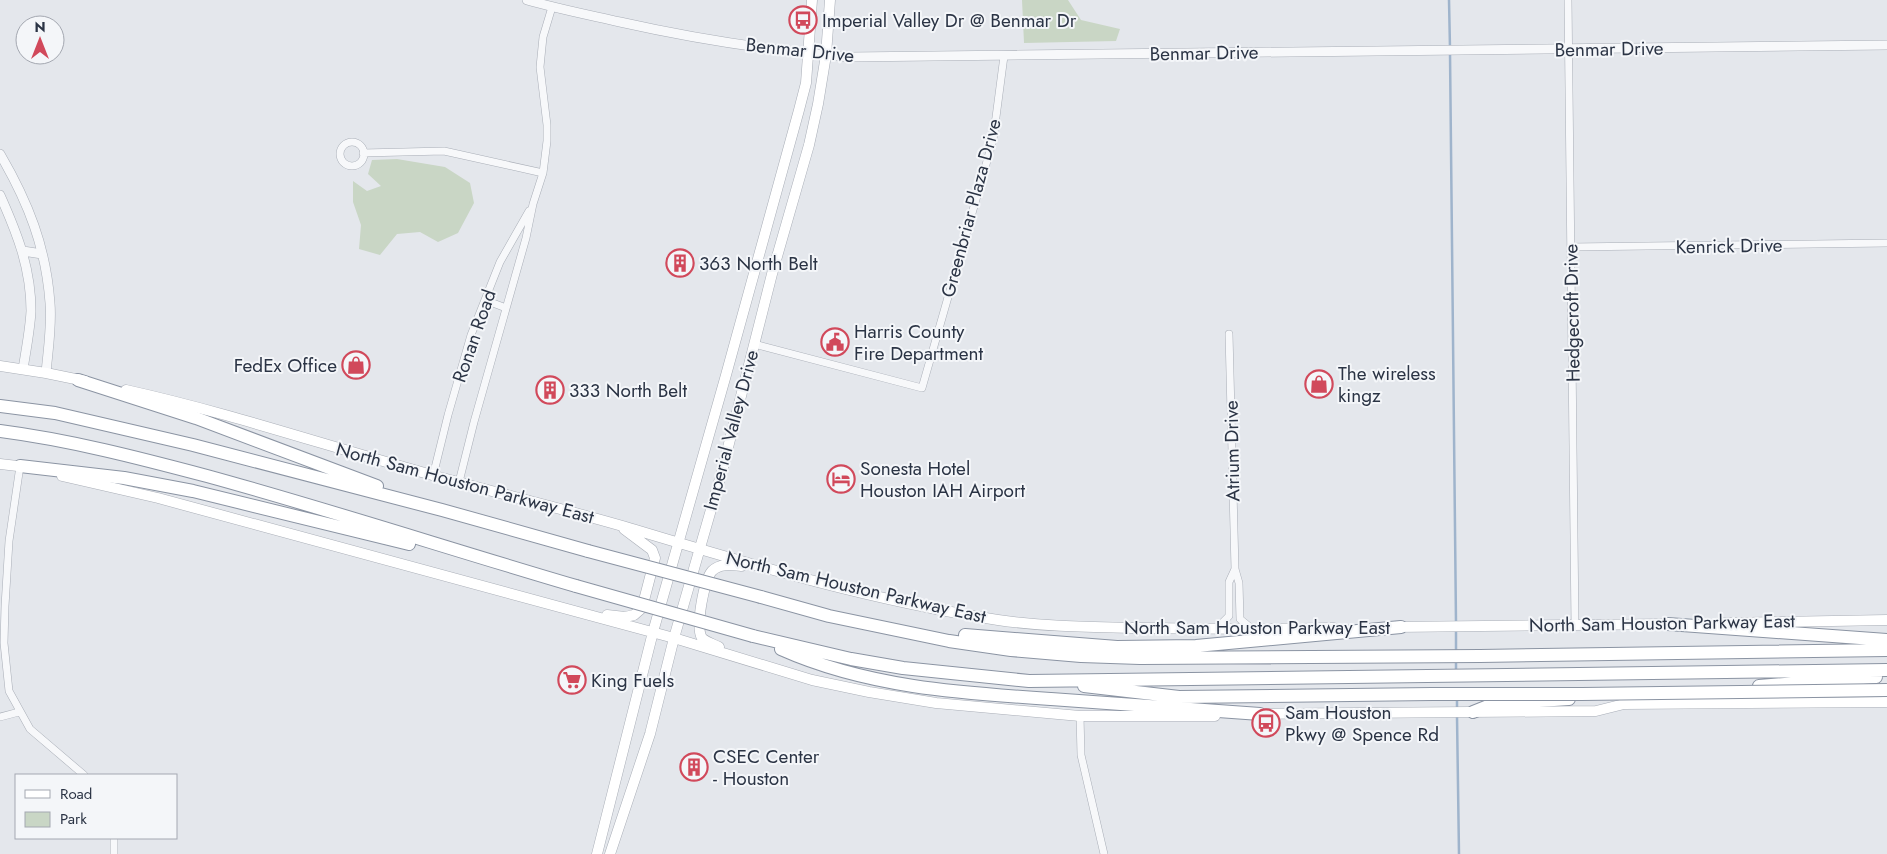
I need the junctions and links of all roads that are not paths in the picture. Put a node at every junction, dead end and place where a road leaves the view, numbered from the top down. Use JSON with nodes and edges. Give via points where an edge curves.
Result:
{"nodes":[{"id":1,"x":527,"y":0,"type":"edge"},
{"id":2,"x":812,"y":0,"type":"edge"},
{"id":3,"x":830,"y":0,"type":"edge"},
{"id":4,"x":1568,"y":0,"type":"edge"},
{"id":5,"x":552,"y":7,"type":"junction"},
{"id":6,"x":1887,"y":45,"type":"edge"},
{"id":7,"x":1567,"y":49,"type":"junction"},
{"id":8,"x":808,"y":54,"type":"junction"},
{"id":9,"x":826,"y":55,"type":"junction"},
{"id":10,"x":1004,"y":56,"type":"junction"},
{"id":11,"x":364,"y":153,"type":"dead end"},
{"id":12,"x":0,"y":154,"type":"edge"},
{"id":13,"x":543,"y":173,"type":"junction"},
{"id":14,"x":0,"y":195,"type":"edge"},
{"id":15,"x":533,"y":204,"type":"junction"},
{"id":16,"x":1887,"y":243,"type":"edge"},
{"id":17,"x":1571,"y":247,"type":"junction"},
{"id":18,"x":23,"y":251,"type":"junction"},
{"id":19,"x":42,"y":254,"type":"junction"},
{"id":20,"x":485,"y":300,"type":"junction"},
{"id":21,"x":506,"y":308,"type":"junction"},
{"id":22,"x":1229,"y":334,"type":"dead end"},
{"id":23,"x":754,"y":344,"type":"junction"},
{"id":24,"x":0,"y":366,"type":"edge"},
{"id":25,"x":23,"y":369,"type":"junction"},
{"id":26,"x":46,"y":373,"type":"junction"},
{"id":27,"x":726,"y":375,"type":"junction"},
{"id":28,"x":78,"y":380,"type":"junction"},
{"id":29,"x":745,"y":380,"type":"junction"},
{"id":30,"x":0,"y":406,"type":"edge"},
{"id":31,"x":0,"y":431,"type":"edge"},
{"id":32,"x":0,"y":435,"type":"edge"},
{"id":33,"x":109,"y":452,"type":"junction"},
{"id":34,"x":0,"y":464,"type":"edge"},
{"id":35,"x":20,"y":466,"type":"junction"},
{"id":36,"x":433,"y":476,"type":"junction"},
{"id":37,"x":459,"y":482,"type":"junction"},
{"id":38,"x":442,"y":510,"type":"junction"},
{"id":39,"x":619,"y":525,"type":"junction"},
{"id":40,"x":677,"y":543,"type":"junction"},
{"id":41,"x":700,"y":549,"type":"junction"},
{"id":42,"x":505,"y":565,"type":"junction"},
{"id":43,"x":770,"y":569,"type":"junction"},
{"id":44,"x":1235,"y":569,"type":"junction"},
{"id":45,"x":579,"y":613,"type":"junction"},
{"id":46,"x":1887,"y":620,"type":"edge"},
{"id":47,"x":1668,"y":624,"type":"junction"},
{"id":48,"x":1575,"y":625,"type":"junction"},
{"id":49,"x":1401,"y":627,"type":"junction"},
{"id":50,"x":888,"y":629,"type":"junction"},
{"id":51,"x":1216,"y":629,"type":"junction"},
{"id":52,"x":1254,"y":629,"type":"junction"},
{"id":53,"x":652,"y":632,"type":"junction"},
{"id":54,"x":753,"y":636,"type":"junction"},
{"id":55,"x":674,"y":638,"type":"junction"},
{"id":56,"x":1887,"y":640,"type":"edge"},
{"id":57,"x":1887,"y":650,"type":"edge"},
{"id":58,"x":730,"y":655,"type":"junction"},
{"id":59,"x":1887,"y":670,"type":"edge"},
{"id":60,"x":1887,"y":676,"type":"edge"},
{"id":61,"x":1029,"y":681,"type":"junction"},
{"id":62,"x":1887,"y":690,"type":"edge"},
{"id":63,"x":1887,"y":702,"type":"edge"},
{"id":64,"x":20,"y":712,"type":"junction"},
{"id":65,"x":1473,"y":712,"type":"junction"},
{"id":66,"x":1260,"y":714,"type":"junction"},
{"id":67,"x":1080,"y":716,"type":"junction"},
{"id":68,"x":0,"y":717,"type":"edge"},
{"id":69,"x":83,"y":774,"type":"edge"},
{"id":70,"x":613,"y":786,"type":"junction"},
{"id":71,"x":631,"y":792,"type":"junction"},
{"id":72,"x":114,"y":839,"type":"edge"},
{"id":73,"x":114,"y":854,"type":"edge"},
{"id":74,"x":597,"y":854,"type":"edge"},
{"id":75,"x":610,"y":854,"type":"edge"},
{"id":76,"x":1104,"y":854,"type":"edge"}],
"edges":[{"from":1,"to":5,"type":"street","name":"Benmar Drive"},
{"from":2,"to":8,"type":"main road","name":"Imperial Valley Drive"},
{"from":3,"to":9,"type":"main road","name":"Imperial Valley Drive"},
{"from":4,"to":7,"type":"street","name":"Hedgecroft Drive"},
{"from":5,"to":8,"type":"street","name":"Benmar Drive","via":[[679,35]]},
{"from":5,"to":13,"type":"street","name":"Ronan Road","via":[[543,37],[540,67],[547,125]]},
{"from":6,"to":7,"type":"street","name":"Benmar Drive"},
{"from":7,"to":10,"type":"street","name":"Benmar Drive"},
{"from":7,"to":17,"type":"street","name":"Hedgecroft Drive"},
{"from":8,"to":9,"type":"street","name":"Benmar Drive"},
{"from":8,"to":27,"type":"main road","name":"Imperial Valley Drive","via":[[806,83],[792,138]]},
{"from":9,"to":10,"type":"street","name":"Benmar Drive"},
{"from":9,"to":23,"type":"main road","name":"Imperial Valley Drive","via":[[809,144]]},
{"from":10,"to":23,"type":"street","name":"Greenbriar Plaza Drive","via":[[993,140],[922,388]]},
{"from":11,"to":13,"type":"street","via":[[444,151]]},
{"from":12,"to":19,"type":"street","via":[[20,188],[33,219]]},
{"from":13,"to":15,"type":"street","name":"Ronan Road"},
{"from":14,"to":18,"type":"street"},
{"from":15,"to":20,"type":"street","name":"Ronan Road","via":[[500,262]]},
{"from":15,"to":21,"type":"street","name":"Ronan Road"},
{"from":16,"to":17,"type":"street","name":"Kenrick Drive"},
{"from":17,"to":48,"type":"street","name":"Hedgecroft Drive"},
{"from":18,"to":19,"type":"street"},
{"from":18,"to":25,"type":"street","via":[[30,312]]},
{"from":19,"to":26,"type":"street","via":[[50,305]]},
{"from":20,"to":21,"type":"street"},
{"from":20,"to":36,"type":"street","name":"Ronan Road","via":[[471,335]]},
{"from":21,"to":37,"type":"street","name":"Ronan Road"},
{"from":22,"to":44,"type":"street","name":"Atrium Drive"},
{"from":23,"to":29,"type":"main road","name":"Imperial Valley Drive"},
{"from":24,"to":25,"type":"main road","name":"North Sam Houston Parkway East"},
{"from":25,"to":26,"type":"main road","name":"North Sam Houston Parkway East"},
{"from":26,"to":28,"type":"main road","name":"North Sam Houston Parkway East"},
{"from":27,"to":29,"type":"main road"},
{"from":27,"to":40,"type":"main road","name":"Imperial Valley Drive"},
{"from":28,"to":36,"type":"main road","name":"North Sam Houston Parkway East","via":[[176,401]]},
{"from":28,"to":38,"type":"highway","via":[[196,418]]},
{"from":29,"to":41,"type":"main road","name":"Imperial Valley Drive"},
{"from":30,"to":38,"type":"highway","name":"North Sam Houston Parkway East","via":[[116,426]]},
{"from":31,"to":33,"type":"highway"},
{"from":32,"to":33,"type":"highway"},
{"from":33,"to":42,"type":"highway","via":[[287,498]]},
{"from":34,"to":35,"type":"main road"},
{"from":35,"to":42,"type":"highway","via":[[124,478],[193,491],[474,561]]},
{"from":35,"to":45,"type":"main road","via":[[158,498]]},
{"from":35,"to":64,"type":"street","via":[[8,541],[4,643],[9,691]]},
{"from":36,"to":37,"type":"main road","name":"North Sam Houston Parkway East"},
{"from":37,"to":39,"type":"main road","name":"North Sam Houston Parkway East"},
{"from":38,"to":50,"type":"highway","name":"North Sam Houston Parkway East","bridge":true,"via":[[829,616]]},
{"from":39,"to":40,"type":"main road","name":"North Sam Houston Parkway East"},
{"from":39,"to":45,"type":"main road","via":[[652,550],[655,558],[642,608],[625,617]]},
{"from":40,"to":41,"type":"main road","name":"North Sam Houston Parkway East"},
{"from":40,"to":53,"type":"main road","name":"Imperial Valley Drive"},
{"from":41,"to":43,"type":"main road","name":"North Sam Houston Parkway East"},
{"from":41,"to":55,"type":"main road","name":"Imperial Valley Drive"},
{"from":42,"to":54,"type":"highway","bridge":true},
{"from":43,"to":51,"type":"main road","name":"North Sam Houston Parkway East","via":[[830,585],[1000,620],[1074,627]]},
{"from":43,"to":58,"type":"main road","via":[[728,565],[719,566],[711,572],[700,609],[699,632],[703,640]]},
{"from":44,"to":51,"type":"street","name":"Atrium Drive","via":[[1229,582],[1229,616]]},
{"from":44,"to":52,"type":"street","name":"Atrium Drive","via":[[1239,583],[1240,619]]},
{"from":45,"to":53,"type":"main road"},
{"from":46,"to":47,"type":"main road","name":"North Sam Houston Parkway East"},
{"from":47,"to":48,"type":"main road","name":"North Sam Houston Parkway East"},
{"from":47,"to":56,"type":"highway"},
{"from":48,"to":49,"type":"main road","name":"North Sam Houston Parkway East"},
{"from":49,"to":50,"type":"highway","via":[[1196,646],[1117,647]]},
{"from":49,"to":52,"type":"main road","name":"North Sam Houston Parkway East"},
{"from":50,"to":57,"type":"highway","name":"North Sam Houston Parkway East","via":[[1011,650],[1140,658]]},
{"from":51,"to":52,"type":"main road","name":"North Sam Houston Parkway East"},
{"from":53,"to":55,"type":"main road"},
{"from":53,"to":70,"type":"main road","name":"Imperial Valley Drive"},
{"from":54,"to":61,"type":"highway","via":[[850,659]]},
{"from":54,"to":66,"type":"highway","via":[[806,660],[882,682],[958,692]]},
{"from":55,"to":58,"type":"main road"},
{"from":55,"to":71,"type":"main road","name":"Imperial Valley Drive","via":[[650,734]]},
{"from":58,"to":67,"type":"main road","via":[[812,680],[877,694],[936,703]]},
{"from":59,"to":61,"type":"highway"},
{"from":60,"to":65,"type":"highway","via":[[1493,704]]},
{"from":61,"to":62,"type":"highway","bridge":true,"via":[[1179,696]]},
{"from":63,"to":65,"type":"main road","via":[[1624,704],[1596,711]]},
{"from":64,"to":68,"type":"street"},
{"from":64,"to":69,"type":"street","via":[[30,729]]},
{"from":65,"to":66,"type":"main road"},
{"from":66,"to":67,"type":"main road"},
{"from":67,"to":76,"type":"street","via":[[1080,755]]},
{"from":70,"to":71,"type":"main road"},
{"from":70,"to":74,"type":"main road","name":"Imperial Valley Drive"},
{"from":71,"to":75,"type":"main road","name":"Imperial Valley Drive"},
{"from":72,"to":73,"type":"street"}]}
